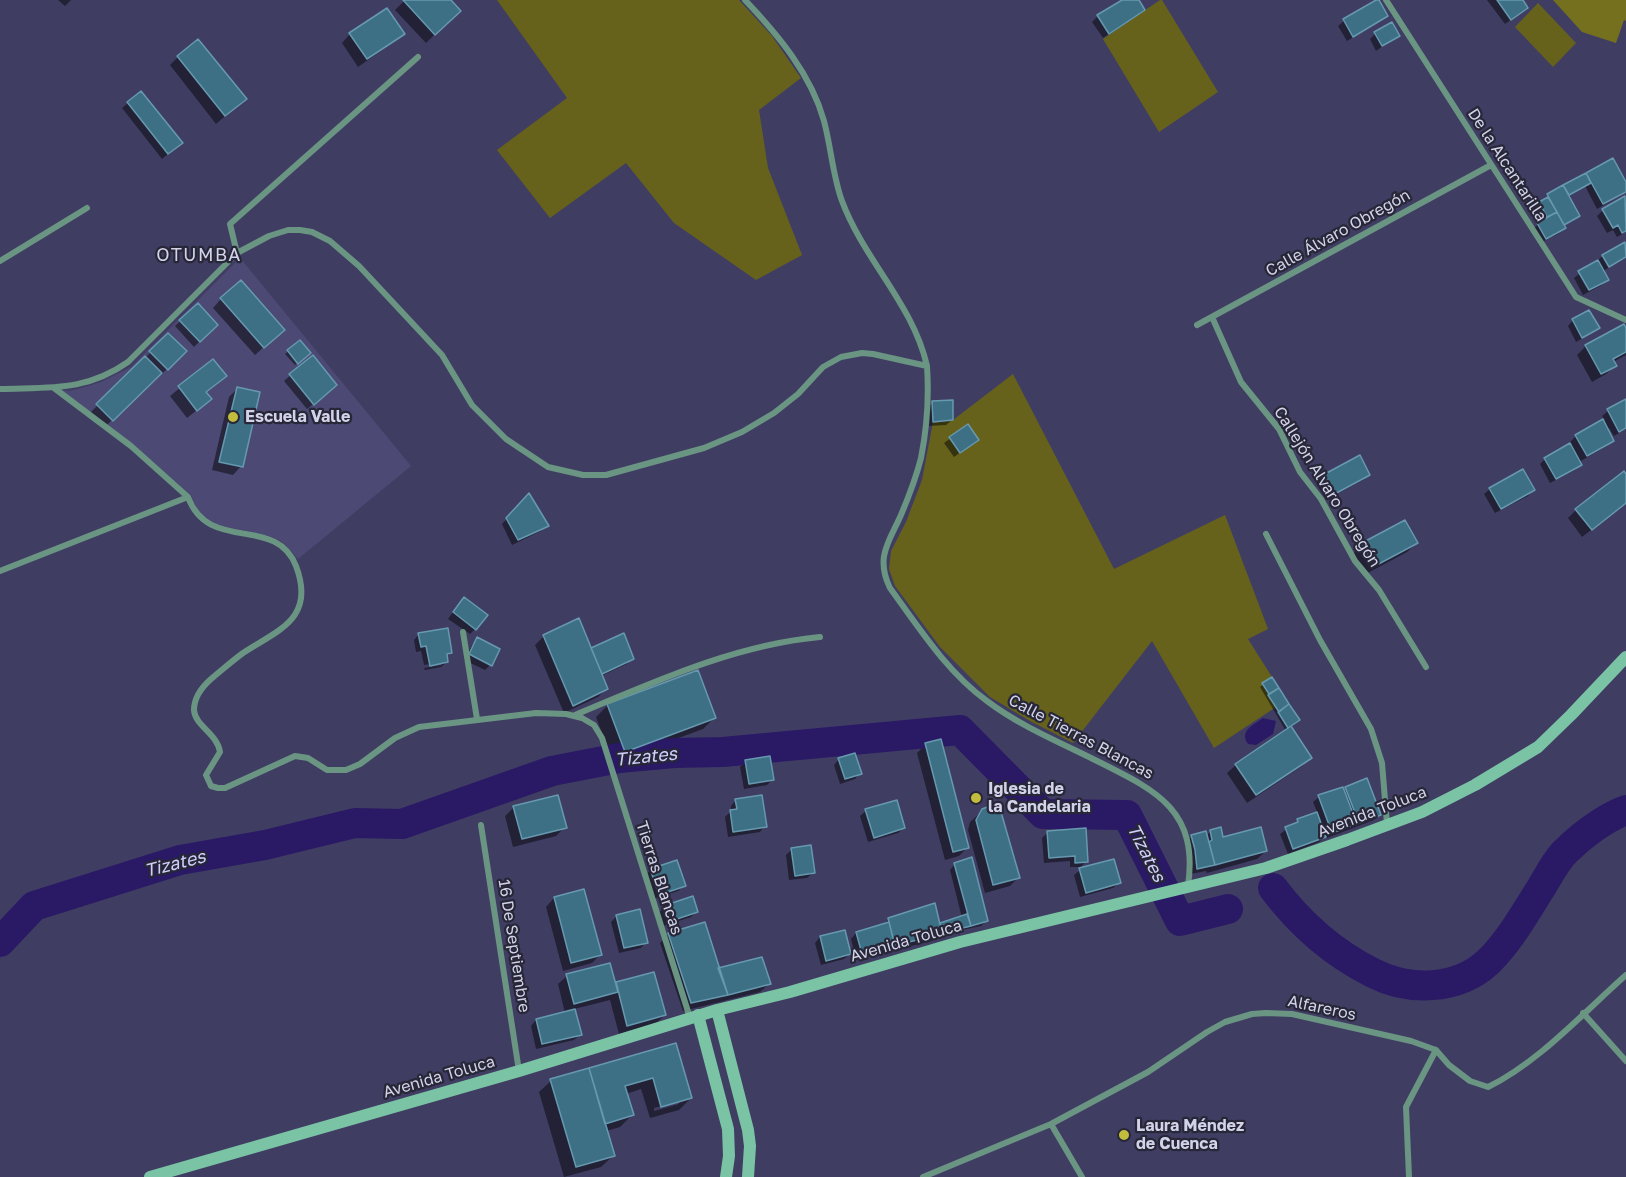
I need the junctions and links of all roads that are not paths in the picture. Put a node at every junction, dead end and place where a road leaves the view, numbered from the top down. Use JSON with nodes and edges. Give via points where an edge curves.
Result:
{"nodes":[{"id":1,"x":746,"y":0,"type":"edge"},
{"id":2,"x":1386,"y":0,"type":"edge"},
{"id":3,"x":418,"y":57,"type":"dead end"},
{"id":4,"x":1491,"y":165,"type":"junction"},
{"id":5,"x":87,"y":208,"type":"dead end"},
{"id":6,"x":237,"y":253,"type":"junction"},
{"id":7,"x":0,"y":261,"type":"edge"},
{"id":8,"x":1212,"y":317,"type":"junction"},
{"id":9,"x":1626,"y":320,"type":"edge"},
{"id":10,"x":1197,"y":325,"type":"dead end"},
{"id":11,"x":927,"y":366,"type":"junction"},
{"id":12,"x":53,"y":387,"type":"junction"},
{"id":13,"x":0,"y":389,"type":"edge"},
{"id":14,"x":188,"y":497,"type":"junction"},
{"id":15,"x":1266,"y":534,"type":"dead end"},
{"id":16,"x":0,"y":571,"type":"edge"},
{"id":17,"x":463,"y":632,"type":"dead end"},
{"id":18,"x":820,"y":637,"type":"dead end"},
{"id":19,"x":1626,"y":657,"type":"edge"},
{"id":20,"x":1426,"y":668,"type":"dead end"},
{"id":21,"x":574,"y":715,"type":"junction"},
{"id":22,"x":477,"y":719,"type":"junction"},
{"id":23,"x":1387,"y":824,"type":"junction"},
{"id":24,"x":481,"y":825,"type":"dead end"},
{"id":25,"x":1188,"y":886,"type":"junction"},
{"id":26,"x":1626,"y":975,"type":"edge"},
{"id":27,"x":717,"y":1010,"type":"junction"},
{"id":28,"x":1583,"y":1013,"type":"junction"},
{"id":29,"x":694,"y":1017,"type":"junction"},
{"id":30,"x":1436,"y":1050,"type":"junction"},
{"id":31,"x":1626,"y":1061,"type":"edge"},
{"id":32,"x":519,"y":1071,"type":"junction"},
{"id":33,"x":1051,"y":1124,"type":"junction"},
{"id":34,"x":150,"y":1177,"type":"edge"},
{"id":35,"x":726,"y":1177,"type":"edge"},
{"id":36,"x":748,"y":1177,"type":"edge"},
{"id":37,"x":923,"y":1177,"type":"edge"},
{"id":38,"x":1082,"y":1177,"type":"edge"},
{"id":39,"x":1409,"y":1177,"type":"edge"}],
"edges":[{"from":1,"to":11,"type":"street","name":"Calle Tierras Blancas","via":[[776,33],[804,75],[823,119],[842,200],[856,230],[912,320]]},
{"from":2,"to":4,"type":"street","name":"De la Alcantarilla"},
{"from":3,"to":6,"type":"street","via":[[231,224]]},
{"from":4,"to":8,"type":"street","name":"Calle Álvaro Obregón"},
{"from":4,"to":9,"type":"street","name":"De la Alcantarilla","via":[[1576,297]]},
{"from":5,"to":7,"type":"street"},
{"from":6,"to":11,"type":"street","via":[[288,230],[312,232],[330,240],[442,355],[472,405],[506,439],[548,467],[583,475],[606,475],[704,448],[742,432],[774,414],[823,367],[841,357],[873,354]]},
{"from":6,"to":12,"type":"street","via":[[128,362],[84,384]]},
{"from":8,"to":10,"type":"street","name":"Calle Álvaro Obregón"},
{"from":8,"to":20,"type":"street","name":"Callejón Alvaro Obregón","via":[[1241,382],[1279,429],[1300,472],[1321,499],[1355,561],[1379,590]]},
{"from":11,"to":25,"type":"street","name":"Calle Tierras Blancas","via":[[921,455],[909,496],[885,547],[885,579],[935,650],[987,701],[1027,726],[1142,783],[1163,799],[1179,821],[1188,846]]},
{"from":12,"to":13,"type":"street"},
{"from":12,"to":14,"type":"street","via":[[131,446]]},
{"from":14,"to":16,"type":"street"},
{"from":14,"to":22,"type":"street","via":[[196,513],[210,525],[271,540],[283,547],[293,558],[301,590],[299,607],[291,622],[231,662],[199,693],[195,714],[216,738],[220,752],[207,772],[211,786],[225,788],[295,756],[308,758],[327,770],[346,770],[394,738],[419,727]]},
{"from":15,"to":23,"type":"street","via":[[1371,729],[1382,763]]},
{"from":17,"to":22,"type":"street"},
{"from":18,"to":21,"type":"street","via":[[741,651]]},
{"from":19,"to":23,"type":"street","name":"Avenida Toluca","via":[[1538,747],[1422,813]]},
{"from":21,"to":22,"type":"street","via":[[552,712]]},
{"from":21,"to":29,"type":"street","name":"Tierras Blancas","via":[[594,725],[602,738]]},
{"from":23,"to":25,"type":"street","name":"Avenida Toluca","via":[[1266,868]]},
{"from":24,"to":32,"type":"street","name":"16 De Septiembre"},
{"from":25,"to":27,"type":"street","name":"Avenida Toluca","via":[[960,942],[790,993]]},
{"from":26,"to":28,"type":"street","name":"Alfareros"},
{"from":27,"to":29,"type":"street","name":"Avenida Toluca"},
{"from":27,"to":36,"type":"street","via":[[748,1130]]},
{"from":28,"to":30,"type":"street","name":"Alfareros","via":[[1552,1044],[1507,1078],[1488,1087],[1470,1081]]},
{"from":28,"to":31,"type":"street"},
{"from":29,"to":32,"type":"street","name":"Avenida Toluca"},
{"from":29,"to":35,"type":"street","via":[[728,1129]]},
{"from":30,"to":33,"type":"street","name":"Alfareros","via":[[1305,1016],[1279,1012],[1252,1014],[1225,1022],[1148,1072]]},
{"from":30,"to":39,"type":"street","via":[[1406,1107]]},
{"from":32,"to":34,"type":"street","name":"Avenida Toluca"},
{"from":33,"to":37,"type":"street","name":"Alfareros"},
{"from":33,"to":38,"type":"street"}]}
